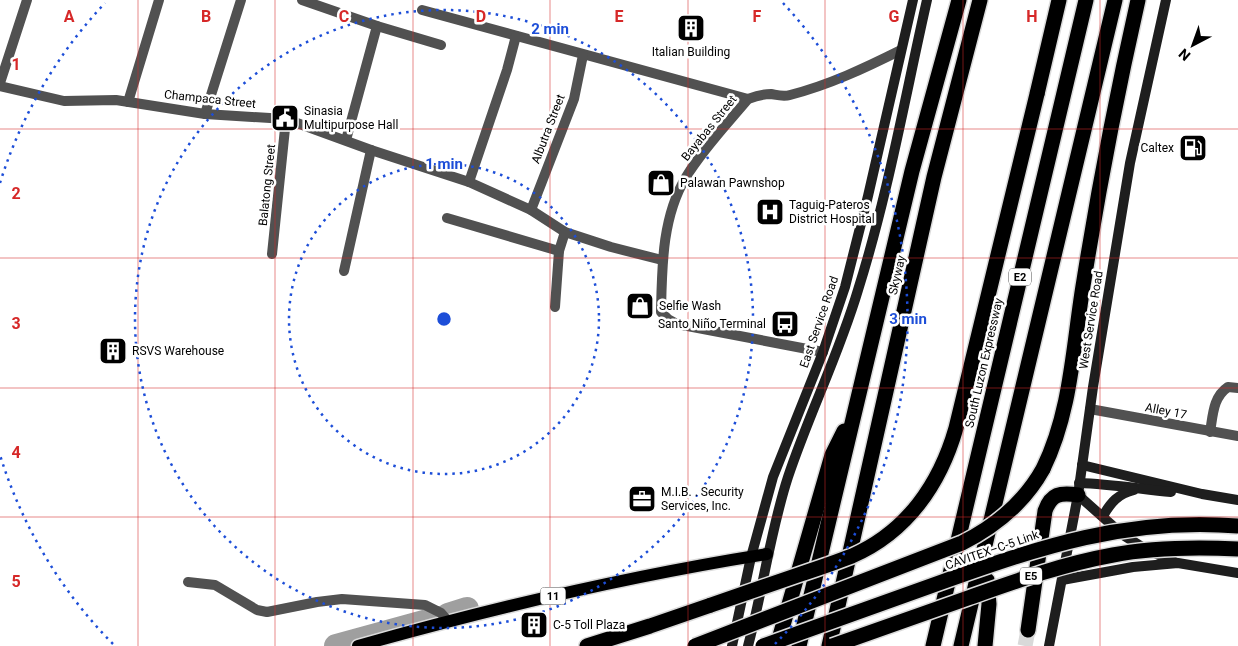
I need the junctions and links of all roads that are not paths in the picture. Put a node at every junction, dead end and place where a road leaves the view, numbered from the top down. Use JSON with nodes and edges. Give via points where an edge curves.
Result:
{"nodes":[{"id":1,"x":27,"y":0,"type":"edge"},
{"id":2,"x":159,"y":0,"type":"edge"},
{"id":3,"x":241,"y":0,"type":"edge"},
{"id":4,"x":302,"y":0,"type":"edge"},
{"id":5,"x":913,"y":0,"type":"edge"},
{"id":6,"x":928,"y":0,"type":"edge"},
{"id":7,"x":959,"y":0,"type":"edge"},
{"id":8,"x":980,"y":0,"type":"edge"},
{"id":9,"x":1059,"y":0,"type":"edge"},
{"id":10,"x":1086,"y":0,"type":"edge"},
{"id":11,"x":1115,"y":0,"type":"edge"},
{"id":12,"x":1138,"y":0,"type":"edge"},
{"id":13,"x":1166,"y":0,"type":"edge"},
{"id":14,"x":422,"y":10,"type":"dead end"},
{"id":15,"x":377,"y":26,"type":"junction"},
{"id":16,"x":516,"y":36,"type":"junction"},
{"id":17,"x":441,"y":45,"type":"dead end"},
{"id":18,"x":901,"y":50,"type":"junction"},
{"id":19,"x":583,"y":55,"type":"junction"},
{"id":20,"x":0,"y":84,"type":"edge"},
{"id":21,"x":748,"y":99,"type":"junction"},
{"id":22,"x":128,"y":102,"type":"junction"},
{"id":23,"x":205,"y":114,"type":"junction"},
{"id":24,"x":286,"y":119,"type":"junction"},
{"id":25,"x":346,"y":140,"type":"junction"},
{"id":26,"x":371,"y":150,"type":"junction"},
{"id":27,"x":469,"y":182,"type":"junction"},
{"id":28,"x":530,"y":210,"type":"junction"},
{"id":29,"x":446,"y":218,"type":"dead end"},
{"id":30,"x":565,"y":232,"type":"junction"},
{"id":31,"x":559,"y":251,"type":"junction"},
{"id":32,"x":272,"y":254,"type":"dead end"},
{"id":33,"x":662,"y":260,"type":"junction"},
{"id":34,"x":344,"y":271,"type":"dead end"},
{"id":35,"x":845,"y":287,"type":"junction"},
{"id":36,"x":859,"y":289,"type":"junction"},
{"id":37,"x":554,"y":307,"type":"dead end"},
{"id":38,"x":822,"y":352,"type":"junction"},
{"id":39,"x":1238,"y":388,"type":"edge"},
{"id":40,"x":1090,"y":409,"type":"junction"},
{"id":41,"x":854,"y":414,"type":"junction"},
{"id":42,"x":1210,"y":432,"type":"junction"},
{"id":43,"x":1238,"y":436,"type":"edge"},
{"id":44,"x":1082,"y":465,"type":"junction"},
{"id":45,"x":1078,"y":489,"type":"junction"},
{"id":46,"x":1137,"y":489,"type":"junction"},
{"id":47,"x":1202,"y":494,"type":"junction"},
{"id":48,"x":1238,"y":500,"type":"edge"},
{"id":49,"x":1103,"y":516,"type":"junction"},
{"id":50,"x":1238,"y":526,"type":"edge"},
{"id":51,"x":1238,"y":549,"type":"edge"},
{"id":52,"x":984,"y":551,"type":"junction"},
{"id":53,"x":767,"y":554,"type":"junction"},
{"id":54,"x":751,"y":557,"type":"junction"},
{"id":55,"x":1178,"y":563,"type":"junction"},
{"id":56,"x":1238,"y":573,"type":"edge"},
{"id":57,"x":1062,"y":580,"type":"junction"},
{"id":58,"x":188,"y":582,"type":"dead end"},
{"id":59,"x":448,"y":621,"type":"junction"},
{"id":60,"x":1028,"y":630,"type":"tunnel mouth"},
{"id":61,"x":358,"y":646,"type":"edge"},
{"id":62,"x":587,"y":646,"type":"edge"},
{"id":63,"x":695,"y":646,"type":"edge"},
{"id":64,"x":732,"y":646,"type":"edge"},
{"id":65,"x":748,"y":646,"type":"edge"},
{"id":66,"x":764,"y":646,"type":"edge"},
{"id":67,"x":777,"y":646,"type":"edge"},
{"id":68,"x":799,"y":646,"type":"edge"},
{"id":69,"x":831,"y":646,"type":"edge"},
{"id":70,"x":933,"y":646,"type":"edge"},
{"id":71,"x":961,"y":646,"type":"edge"},
{"id":72,"x":985,"y":646,"type":"edge"},
{"id":73,"x":1049,"y":646,"type":"edge"}],
"edges":[{"from":1,"to":20,"type":"street"},
{"from":2,"to":22,"type":"street"},
{"from":3,"to":23,"type":"street"},
{"from":4,"to":15,"type":"street"},
{"from":5,"to":18,"type":"main road","name":"East Service Road"},
{"from":6,"to":36,"type":"main road","name":"East Service Road","via":[[883,200]]},
{"from":7,"to":41,"type":"highway","name":"Skyway","via":[[912,171]]},
{"from":8,"to":69,"type":"highway","name":"Skyway","via":[[934,177]]},
{"from":9,"to":62,"type":"highway","bridge":true,"via":[[961,410],[947,457],[931,487],[907,518],[864,550]]},
{"from":10,"to":70,"type":"highway","name":"South Luzon Expressway","number":"E2"},
{"from":11,"to":52,"type":"highway","number":"E2"},
{"from":12,"to":63,"type":"highway","bridge":true,"via":[[1104,157],[1069,384],[1057,438],[1038,478],[1013,509],[962,543]]},
{"from":13,"to":40,"type":"main road","name":"West Service Road","via":[[1130,163]]},
{"from":14,"to":16,"type":"street"},
{"from":15,"to":17,"type":"street"},
{"from":15,"to":25,"type":"street"},
{"from":16,"to":19,"type":"street"},
{"from":16,"to":27,"type":"street"},
{"from":18,"to":21,"type":"street","name":"Bayabas Street","via":[[806,91],[786,96],[757,95]]},
{"from":18,"to":35,"type":"main road","name":"East Service Road"},
{"from":19,"to":21,"type":"street"},
{"from":19,"to":28,"type":"street","name":"Albutra Street","via":[[574,99]]},
{"from":20,"to":22,"type":"street","name":"Champaca Street","via":[[64,101]]},
{"from":21,"to":33,"type":"street","name":"Bayabas Street","via":[[686,178],[671,214]]},
{"from":22,"to":23,"type":"street","name":"Champaca Street"},
{"from":23,"to":24,"type":"street","name":"Champaca Street"},
{"from":24,"to":25,"type":"street","name":"Champaca Street"},
{"from":24,"to":32,"type":"street","name":"Balatong Street"},
{"from":25,"to":26,"type":"street","name":"Champaca Street"},
{"from":26,"to":27,"type":"street","name":"Champaca Street"},
{"from":26,"to":34,"type":"street"},
{"from":27,"to":28,"type":"street","name":"Champaca Street"},
{"from":28,"to":30,"type":"street","name":"Champaca Street"},
{"from":29,"to":31,"type":"street"},
{"from":30,"to":31,"type":"street"},
{"from":30,"to":33,"type":"street","name":"Champaca Street"},
{"from":31,"to":37,"type":"street"},
{"from":33,"to":38,"type":"street","name":"Bayabas Street","via":[[661,312],[668,319],[678,324]]},
{"from":35,"to":36,"type":"main road"},
{"from":35,"to":38,"type":"main road","name":"East Service Road"},
{"from":36,"to":53,"type":"main road","name":"East Service Road","via":[[788,479]]},
{"from":38,"to":54,"type":"main road","name":"East Service Road","via":[[773,477]]},
{"from":39,"to":42,"type":"street","via":[[1228,387],[1220,392]]},
{"from":40,"to":42,"type":"street","name":"Alley 17"},
{"from":40,"to":44,"type":"main road","name":"West Service Road"},
{"from":41,"to":67,"type":"highway","name":"Skyway","via":[[832,456]]},
{"from":41,"to":68,"type":"highway","name":"Skyway"},
{"from":42,"to":43,"type":"street","name":"Alley 17"},
{"from":44,"to":45,"type":"main road","name":"West Service Road"},
{"from":44,"to":47,"type":"main road"},
{"from":45,"to":46,"type":"main road","via":[[1110,484]]},
{"from":45,"to":49,"type":"main road"},
{"from":45,"to":57,"type":"main road","name":"West Service Road"},
{"from":45,"to":60,"type":"highway","via":[[1059,495],[1047,505],[1041,526]]},
{"from":46,"to":47,"type":"main road"},
{"from":46,"to":49,"type":"main road","via":[[1115,498]]},
{"from":47,"to":48,"type":"main road"},
{"from":49,"to":55,"type":"main road","via":[[1147,550]]},
{"from":50,"to":66,"type":"highway","name":"CAVITEX–C-5 Link","number":"E5","bridge":true,"via":[[1177,524],[1081,538],[1002,561]]},
{"from":51,"to":69,"type":"highway","number":"E5","bridge":true,"via":[[1157,549],[1080,562],[1013,581]]},
{"from":52,"to":71,"type":"highway","number":"E2"},
{"from":52,"to":72,"type":"highway","number":"E2","via":[[989,604]]},
{"from":53,"to":54,"type":"main road","number":"11"},
{"from":53,"to":65,"type":"main road","name":"East Service Road"},
{"from":54,"to":59,"type":"main road","number":"11","via":[[567,593]]},
{"from":54,"to":64,"type":"main road","name":"East Service Road"},
{"from":55,"to":56,"type":"main road"},
{"from":55,"to":57,"type":"main road","via":[[1133,567]]},
{"from":57,"to":73,"type":"main road","name":"West Service Road"},
{"from":58,"to":59,"type":"street","via":[[215,585],[257,610],[267,612],[342,600],[426,605]]},
{"from":59,"to":61,"type":"main road","number":"11"}]}
